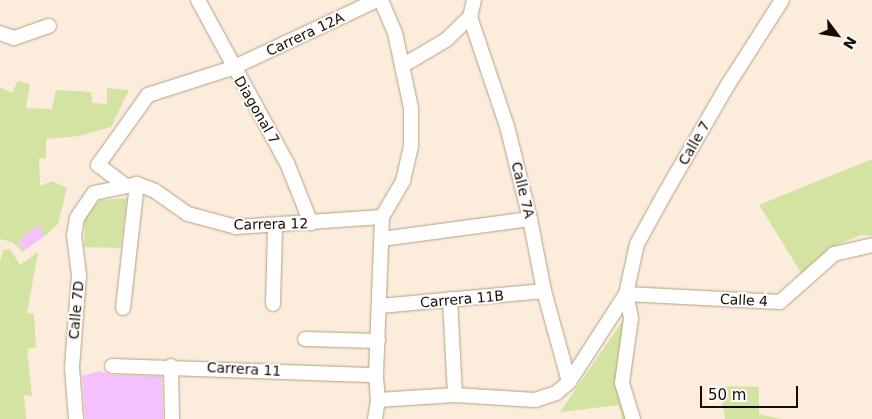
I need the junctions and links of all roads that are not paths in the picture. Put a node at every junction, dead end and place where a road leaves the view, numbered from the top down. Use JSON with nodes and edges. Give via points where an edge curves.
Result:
{"nodes":[{"id":1,"x":198,"y":0,"type":"edge"},
{"id":2,"x":377,"y":0,"type":"edge"},
{"id":3,"x":381,"y":0,"type":"edge"},
{"id":4,"x":474,"y":0,"type":"edge"},
{"id":5,"x":782,"y":0,"type":"edge"},
{"id":6,"x":470,"y":17,"type":"junction"},
{"id":7,"x":49,"y":26,"type":"dead end"},
{"id":8,"x":0,"y":33,"type":"edge"},
{"id":9,"x":402,"y":66,"type":"junction"},
{"id":10,"x":232,"y":68,"type":"junction"},
{"id":11,"x":131,"y":185,"type":"junction"},
{"id":12,"x":382,"y":217,"type":"junction"},
{"id":13,"x":530,"y":220,"type":"junction"},
{"id":14,"x":311,"y":224,"type":"junction"},
{"id":15,"x":275,"y":225,"type":"junction"},
{"id":16,"x":382,"y":239,"type":"junction"},
{"id":17,"x":872,"y":245,"type":"edge"},
{"id":18,"x":544,"y":291,"type":"junction"},
{"id":19,"x":626,"y":294,"type":"junction"},
{"id":20,"x":450,"y":299,"type":"junction"},
{"id":21,"x":273,"y":304,"type":"dead end"},
{"id":22,"x":380,"y":306,"type":"junction"},
{"id":23,"x":124,"y":308,"type":"dead end"},
{"id":24,"x":305,"y":339,"type":"dead end"},
{"id":25,"x":378,"y":341,"type":"junction"},
{"id":26,"x":112,"y":366,"type":"dead end"},
{"id":27,"x":172,"y":366,"type":"junction"},
{"id":28,"x":376,"y":376,"type":"junction"},
{"id":29,"x":569,"y":382,"type":"junction"},
{"id":30,"x":455,"y":395,"type":"junction"},
{"id":31,"x":378,"y":400,"type":"junction"},
{"id":32,"x":76,"y":419,"type":"edge"},
{"id":33,"x":172,"y":419,"type":"edge"},
{"id":34,"x":375,"y":419,"type":"edge"},
{"id":35,"x":633,"y":419,"type":"edge"}],
"edges":[{"from":1,"to":10,"type":"street","name":"Diagonal 7"},
{"from":2,"to":10,"type":"street","name":"Carrera 12A"},
{"from":3,"to":9,"type":"street","via":[[395,33]]},
{"from":4,"to":6,"type":"street"},
{"from":5,"to":19,"type":"street","name":"Calle 7","via":[[729,83],[642,236]]},
{"from":6,"to":9,"type":"street","via":[[446,40]]},
{"from":6,"to":13,"type":"street","name":"Calle 7A","via":[[506,126]]},
{"from":7,"to":8,"type":"street","via":[[14,38]]},
{"from":9,"to":12,"type":"street","via":[[411,108],[411,146],[403,181]]},
{"from":10,"to":11,"type":"street","name":"Carrera 12","via":[[148,96],[98,165]]},
{"from":10,"to":14,"type":"street","name":"Diagonal 7","via":[[287,163]]},
{"from":11,"to":15,"type":"street","name":"Carrera 12","via":[[155,191],[188,214],[204,220],[236,227]]},
{"from":11,"to":23,"type":"street"},
{"from":11,"to":32,"type":"street","name":"Calle 7D","via":[[94,193],[77,218],[74,235],[79,275],[72,367]]},
{"from":12,"to":14,"type":"street","name":"Carrera 12"},
{"from":12,"to":16,"type":"street"},
{"from":13,"to":16,"type":"street"},
{"from":13,"to":18,"type":"street","name":"Calle 7A"},
{"from":14,"to":15,"type":"street","name":"Carrera 12"},
{"from":15,"to":21,"type":"street"},
{"from":16,"to":22,"type":"street"},
{"from":17,"to":19,"type":"street","name":"Calle 4","via":[[834,254],[780,302]]},
{"from":18,"to":20,"type":"street","name":"Carrera 11B"},
{"from":18,"to":29,"type":"street","name":"Calle 7A"},
{"from":19,"to":29,"type":"street"},
{"from":19,"to":35,"type":"street","via":[[631,318],[622,383]]},
{"from":20,"to":22,"type":"street","name":"Carrera 11B"},
{"from":20,"to":30,"type":"street"},
{"from":22,"to":25,"type":"street"},
{"from":24,"to":25,"type":"street"},
{"from":25,"to":28,"type":"street"},
{"from":26,"to":27,"type":"street","name":"Carrera 11"},
{"from":27,"to":28,"type":"street","name":"Carrera 11"},
{"from":27,"to":33,"type":"street"},
{"from":28,"to":31,"type":"street"},
{"from":29,"to":30,"type":"street","via":[[556,393],[535,400]]},
{"from":30,"to":31,"type":"street"},
{"from":31,"to":34,"type":"street"}]}
